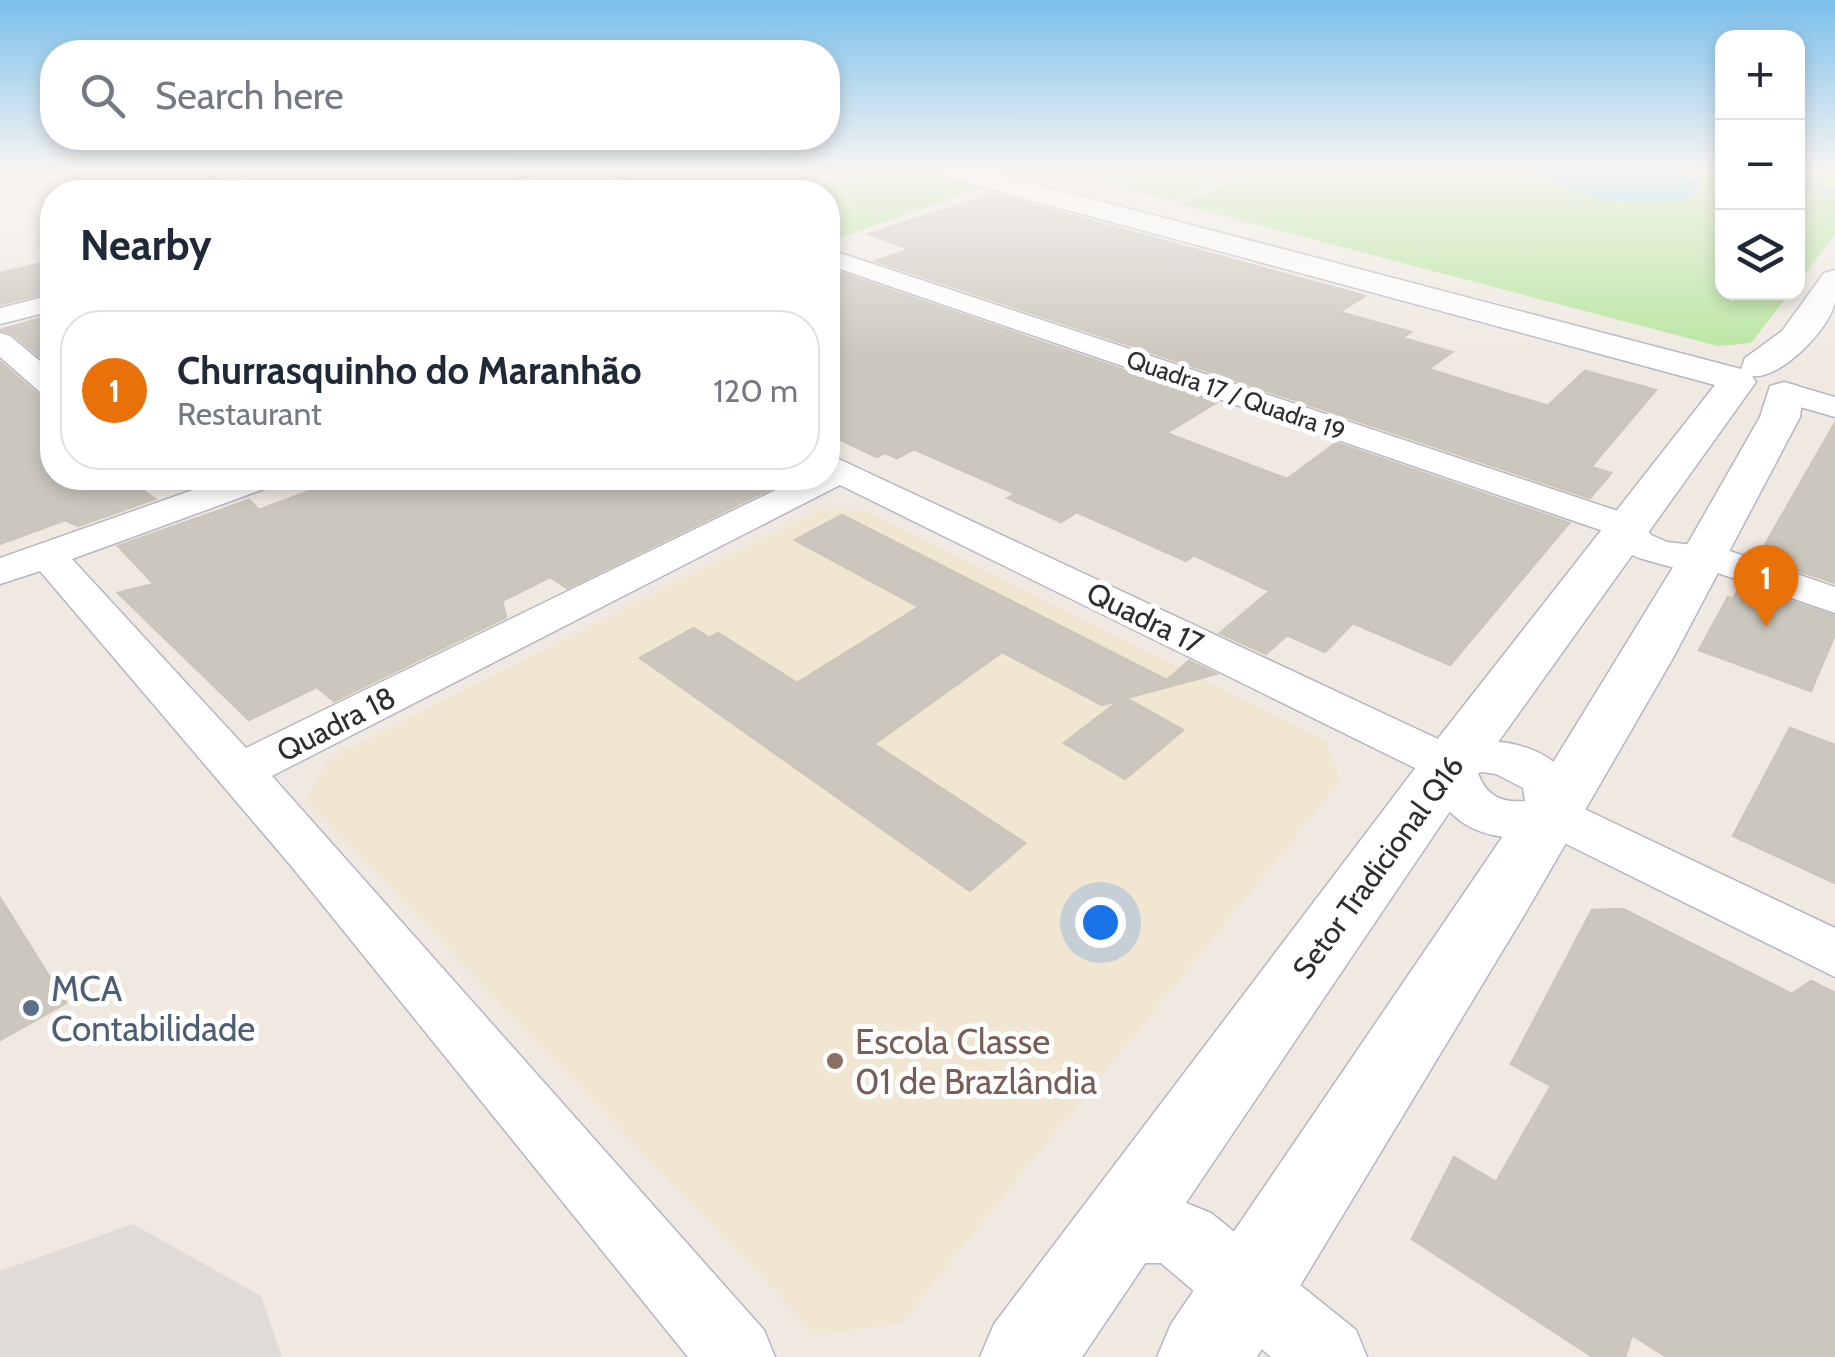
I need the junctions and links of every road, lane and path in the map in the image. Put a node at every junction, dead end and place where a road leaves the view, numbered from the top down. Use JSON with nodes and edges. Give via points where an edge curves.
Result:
{"nodes":[{"id":1,"x":1218,"y":234,"type":"edge"},
{"id":2,"x":840,"y":265,"type":"edge"},
{"id":3,"x":1835,"y":280,"type":"edge"},
{"id":4,"x":40,"y":306,"type":"edge"},
{"id":5,"x":0,"y":316,"type":"edge"},
{"id":6,"x":0,"y":342,"type":"edge"},
{"id":7,"x":40,"y":376,"type":"edge"},
{"id":8,"x":1782,"y":379,"type":"edge"},
{"id":9,"x":840,"y":478,"type":"edge"},
{"id":10,"x":174,"y":490,"type":"edge"},
{"id":11,"x":226,"y":490,"type":"edge"},
{"id":12,"x":796,"y":490,"type":"edge"},
{"id":13,"x":190,"y":503,"type":"junction"},
{"id":14,"x":1626,"y":526,"type":"junction"},
{"id":15,"x":47,"y":555,"type":"junction"},
{"id":16,"x":1707,"y":556,"type":"junction"},
{"id":17,"x":0,"y":572,"type":"edge"},
{"id":18,"x":1835,"y":601,"type":"edge"},
{"id":19,"x":1450,"y":765,"type":"junction"},
{"id":20,"x":240,"y":772,"type":"junction"},
{"id":21,"x":1551,"y":815,"type":"junction"},
{"id":22,"x":1835,"y":954,"type":"edge"},
{"id":23,"x":1120,"y":1228,"type":"junction"},
{"id":24,"x":1247,"y":1290,"type":"junction"},
{"id":25,"x":737,"y":1357,"type":"edge"},
{"id":26,"x":1027,"y":1357,"type":"edge"},
{"id":27,"x":1204,"y":1357,"type":"edge"},
{"id":28,"x":1329,"y":1357,"type":"edge"}],
"edges":[{"from":1,"to":8,"type":"street"},
{"from":2,"to":14,"type":"street","name":"Quadra 17 / Quadra 19"},
{"from":3,"to":8,"type":"street","name":"Setor Tradicional Q16"},
{"from":4,"to":5,"type":"street"},
{"from":6,"to":7,"type":"street"},
{"from":8,"to":14,"type":"street","name":"Setor Tradicional Q16"},
{"from":8,"to":16,"type":"street","name":"Setor Tradicional Q16","via":[[1780,417]]},
{"from":9,"to":19,"type":"street","name":"Quadra 17"},
{"from":10,"to":13,"type":"street"},
{"from":11,"to":13,"type":"street"},
{"from":12,"to":20,"type":"street","name":"Quadra 18"},
{"from":13,"to":15,"type":"street"},
{"from":14,"to":16,"type":"street","name":"Quadra 17 / Quadra 19","via":[[1637,543],[1652,550]]},
{"from":14,"to":19,"type":"street","name":"Setor Tradicional Q16"},
{"from":15,"to":17,"type":"street"},
{"from":15,"to":20,"type":"street","name":"Quadra 18"},
{"from":16,"to":18,"type":"street","name":"Quadra 17 / Quadra 19"},
{"from":16,"to":21,"type":"street","name":"Setor Tradicional Q16"},
{"from":19,"to":21,"type":"street","via":[[1466,804],[1513,824]]},
{"from":19,"to":23,"type":"street","name":"Setor Tradicional Q16"},
{"from":20,"to":25,"type":"street"},
{"from":21,"to":22,"type":"street"},
{"from":21,"to":24,"type":"street","name":"Setor Tradicional Q16"},
{"from":23,"to":24,"type":"street","via":[[1159,1226],[1186,1238]]},
{"from":23,"to":26,"type":"street","name":"Setor Tradicional Q16"},
{"from":24,"to":27,"type":"street","name":"Setor Tradicional Q16"},
{"from":24,"to":28,"type":"street"}]}
